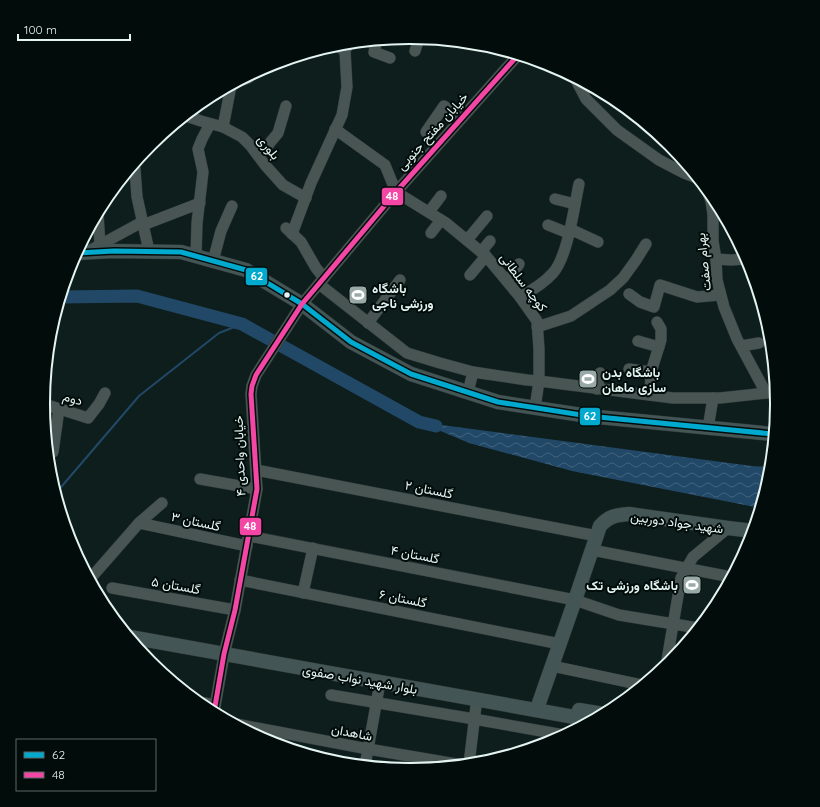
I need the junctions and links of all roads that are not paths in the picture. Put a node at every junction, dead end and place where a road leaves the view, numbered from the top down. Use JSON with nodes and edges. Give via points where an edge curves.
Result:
{"nodes":[{"id":1,"x":417,"y":44,"type":"edge"},
{"id":2,"x":376,"y":46,"type":"edge"},
{"id":3,"x":343,"y":50,"type":"edge"},
{"id":4,"x":415,"y":51,"type":"dead end"},
{"id":5,"x":390,"y":58,"type":"dead end"},
{"id":6,"x":514,"y":59,"type":"edge"},
{"id":7,"x":579,"y":86,"type":"edge"},
{"id":8,"x":230,"y":92,"type":"edge"},
{"id":9,"x":286,"y":106,"type":"dead end"},
{"id":10,"x":191,"y":118,"type":"edge"},
{"id":11,"x":462,"y":118,"type":"junction"},
{"id":12,"x":210,"y":124,"type":"junction"},
{"id":13,"x":223,"y":127,"type":"junction"},
{"id":14,"x":335,"y":129,"type":"junction"},
{"id":15,"x":426,"y":132,"type":"dead end"},
{"id":16,"x":259,"y":156,"type":"junction"},
{"id":17,"x":135,"y":172,"type":"edge"},
{"id":18,"x":686,"y":174,"type":"edge"},
{"id":19,"x":579,"y":184,"type":"dead end"},
{"id":20,"x":396,"y":192,"type":"junction"},
{"id":21,"x":441,"y":196,"type":"dead end"},
{"id":22,"x":306,"y":198,"type":"junction"},
{"id":23,"x":556,"y":198,"type":"dead end"},
{"id":24,"x":200,"y":203,"type":"junction"},
{"id":25,"x":575,"y":204,"type":"junction"},
{"id":26,"x":232,"y":206,"type":"dead end"},
{"id":27,"x":712,"y":209,"type":"edge"},
{"id":28,"x":429,"y":212,"type":"junction"},
{"id":29,"x":487,"y":216,"type":"dead end"},
{"id":30,"x":441,"y":220,"type":"junction"},
{"id":31,"x":143,"y":223,"type":"junction"},
{"id":32,"x":99,"y":225,"type":"edge"},
{"id":33,"x":548,"y":225,"type":"dead end"},
{"id":34,"x":569,"y":231,"type":"junction"},
{"id":35,"x":431,"y":233,"type":"dead end"},
{"id":36,"x":467,"y":240,"type":"junction"},
{"id":37,"x":490,"y":241,"type":"dead end"},
{"id":38,"x":598,"y":242,"type":"dead end"},
{"id":39,"x":646,"y":244,"type":"dead end"},
{"id":40,"x":100,"y":245,"type":"junction"},
{"id":41,"x":85,"y":251,"type":"edge"},
{"id":42,"x":149,"y":251,"type":"junction"},
{"id":43,"x":84,"y":253,"type":"edge"},
{"id":44,"x":484,"y":254,"type":"junction"},
{"id":45,"x":196,"y":256,"type":"junction"},
{"id":46,"x":716,"y":259,"type":"junction"},
{"id":47,"x":739,"y":259,"type":"edge"},
{"id":48,"x":213,"y":261,"type":"junction"},
{"id":49,"x":519,"y":264,"type":"dead end"},
{"id":50,"x":470,"y":275,"type":"dead end"},
{"id":51,"x":400,"y":280,"type":"dead end"},
{"id":52,"x":322,"y":281,"type":"junction"},
{"id":53,"x":507,"y":281,"type":"junction"},
{"id":54,"x":629,"y":294,"type":"dead end"},
{"id":55,"x":720,"y":295,"type":"junction"},
{"id":56,"x":520,"y":297,"type":"junction"},
{"id":57,"x":302,"y":304,"type":"junction"},
{"id":58,"x":292,"y":319,"type":"joint"},
{"id":59,"x":657,"y":322,"type":"dead end"},
{"id":60,"x":368,"y":323,"type":"junction"},
{"id":61,"x":537,"y":327,"type":"junction"},
{"id":62,"x":638,"y":341,"type":"dead end"},
{"id":63,"x":759,"y":342,"type":"dead end"},
{"id":64,"x":741,"y":346,"type":"junction"},
{"id":65,"x":659,"y":348,"type":"junction"},
{"id":66,"x":629,"y":369,"type":"dead end"},
{"id":67,"x":473,"y":372,"type":"junction"},
{"id":68,"x":652,"y":372,"type":"junction"},
{"id":69,"x":600,"y":373,"type":"dead end"},
{"id":70,"x":539,"y":381,"type":"junction"},
{"id":71,"x":597,"y":389,"type":"junction"},
{"id":72,"x":769,"y":391,"type":"edge"},
{"id":73,"x":468,"y":392,"type":"junction"},
{"id":74,"x":105,"y":393,"type":"dead end"},
{"id":75,"x":770,"y":393,"type":"edge"},
{"id":76,"x":650,"y":395,"type":"junction"},
{"id":77,"x":714,"y":398,"type":"junction"},
{"id":78,"x":50,"y":406,"type":"edge"},
{"id":79,"x":535,"y":408,"type":"junction"},
{"id":80,"x":59,"y":409,"type":"junction"},
{"id":81,"x":708,"y":428,"type":"junction"},
{"id":82,"x":768,"y":433,"type":"edge"},
{"id":83,"x":54,"y":447,"type":"edge"},
{"id":84,"x":256,"y":470,"type":"junction"},
{"id":85,"x":200,"y":479,"type":"dead end"},
{"id":86,"x":257,"y":489,"type":"junction"},
{"id":87,"x":162,"y":503,"type":"dead end"},
{"id":88,"x":139,"y":523,"type":"junction"},
{"id":89,"x":728,"y":528,"type":"junction"},
{"id":90,"x":746,"y":529,"type":"edge"},
{"id":91,"x":597,"y":536,"type":"junction"},
{"id":92,"x":248,"y":541,"type":"junction"},
{"id":93,"x":313,"y":548,"type":"junction"},
{"id":94,"x":592,"y":550,"type":"junction"},
{"id":95,"x":687,"y":569,"type":"junction"},
{"id":96,"x":94,"y":574,"type":"edge"},
{"id":97,"x":725,"y":576,"type":"edge"},
{"id":98,"x":240,"y":580,"type":"junction"},
{"id":99,"x":112,"y":588,"type":"dead end"},
{"id":100,"x":303,"y":593,"type":"junction"},
{"id":101,"x":575,"y":600,"type":"junction"},
{"id":102,"x":235,"y":610,"type":"junction"},
{"id":103,"x":672,"y":624,"type":"junction"},
{"id":104,"x":691,"y":627,"type":"edge"},
{"id":105,"x":229,"y":633,"type":"junction"},
{"id":106,"x":138,"y":638,"type":"edge"},
{"id":107,"x":560,"y":644,"type":"junction"},
{"id":108,"x":145,"y":646,"type":"edge"},
{"id":109,"x":209,"y":651,"type":"junction"},
{"id":110,"x":668,"y":654,"type":"edge"},
{"id":111,"x":224,"y":657,"type":"junction"},
{"id":112,"x":552,"y":666,"type":"junction"},
{"id":113,"x":340,"y":675,"type":"junction"},
{"id":114,"x":635,"y":684,"type":"edge"},
{"id":115,"x":379,"y":688,"type":"junction"},
{"id":116,"x":331,"y":695,"type":"dead end"},
{"id":117,"x":376,"y":703,"type":"junction"},
{"id":118,"x":539,"y":703,"type":"junction"},
{"id":119,"x":215,"y":705,"type":"edge"},
{"id":120,"x":475,"y":712,"type":"junction"},
{"id":121,"x":594,"y":712,"type":"edge"},
{"id":122,"x":583,"y":719,"type":"edge"},
{"id":123,"x":573,"y":724,"type":"edge"},
{"id":124,"x":254,"y":727,"type":"edge"},
{"id":125,"x":555,"y":733,"type":"edge"},
{"id":126,"x":368,"y":749,"type":"junction"},
{"id":127,"x":471,"y":758,"type":"edge"},
{"id":128,"x":366,"y":760,"type":"edge"},
{"id":129,"x":441,"y":761,"type":"edge"}],
"edges":[{"from":1,"to":4,"type":"street"},
{"from":2,"to":5,"type":"street","via":[[374,52]]},
{"from":3,"to":14,"type":"street","via":[[347,87],[342,115]]},
{"from":6,"to":11,"type":"street","name":"خیابان مفتح جنوبی"},
{"from":7,"to":18,"type":"street","via":[[586,99],[617,130],[659,160]]},
{"from":8,"to":13,"type":"street"},
{"from":9,"to":16,"type":"street","via":[[278,133]]},
{"from":10,"to":12,"type":"street","name":"بلوری"},
{"from":11,"to":15,"type":"street","via":[[444,106]]},
{"from":11,"to":20,"type":"street","name":"خیابان مفتح جنوبی"},
{"from":12,"to":13,"type":"street","name":"بلوری"},
{"from":12,"to":24,"type":"street","via":[[198,149],[203,172]]},
{"from":13,"to":16,"type":"street","name":"بلوری","via":[[242,137]]},
{"from":14,"to":20,"type":"street","via":[[385,165]]},
{"from":14,"to":22,"type":"street"},
{"from":16,"to":22,"type":"street","name":"بلوری","via":[[283,185]]},
{"from":17,"to":31,"type":"street","via":[[137,197]]},
{"from":19,"to":25,"type":"street"},
{"from":20,"to":28,"type":"street","name":"کوچه سلطانی"},
{"from":20,"to":52,"type":"street","name":"خیابان مفتح جنوبی"},
{"from":21,"to":28,"type":"street"},
{"from":22,"to":52,"type":"street","via":[[289,231],[301,242]]},
{"from":23,"to":25,"type":"street"},
{"from":24,"to":31,"type":"street"},
{"from":24,"to":45,"type":"street"},
{"from":25,"to":34,"type":"street"},
{"from":26,"to":48,"type":"street","via":[[221,231]]},
{"from":27,"to":46,"type":"street","name":"بهرام صفت"},
{"from":28,"to":30,"type":"street","name":"کوچه سلطانی"},
{"from":29,"to":36,"type":"street"},
{"from":30,"to":35,"type":"street"},
{"from":30,"to":36,"type":"street","name":"کوچه سلطانی"},
{"from":31,"to":40,"type":"street"},
{"from":31,"to":42,"type":"street"},
{"from":32,"to":40,"type":"street"},
{"from":33,"to":34,"type":"street"},
{"from":34,"to":38,"type":"street"},
{"from":34,"to":56,"type":"street","via":[[563,256],[553,273]]},
{"from":36,"to":44,"type":"street","name":"کوچه سلطانی"},
{"from":37,"to":44,"type":"street"},
{"from":39,"to":61,"type":"street","via":[[622,278],[610,290],[571,316]]},
{"from":40,"to":41,"type":"street"},
{"from":42,"to":43,"type":"main road"},
{"from":42,"to":45,"type":"main road","via":[[181,252]]},
{"from":44,"to":50,"type":"street"},
{"from":44,"to":53,"type":"street","name":"کوچه سلطانی"},
{"from":45,"to":48,"type":"main road"},
{"from":46,"to":47,"type":"street"},
{"from":46,"to":55,"type":"street","name":"بهرام صفت"},
{"from":48,"to":57,"type":"main road","via":[[246,270]]},
{"from":49,"to":53,"type":"street"},
{"from":51,"to":60,"type":"street"},
{"from":52,"to":57,"type":"street","name":"خیابان مفتح جنوبی"},
{"from":52,"to":60,"type":"street"},
{"from":53,"to":56,"type":"street","name":"کوچه سلطانی"},
{"from":54,"to":55,"type":"street","via":[[640,302],[654,307],[660,284],[697,297]]},
{"from":55,"to":64,"type":"street","name":"بهرام صفت"},
{"from":56,"to":61,"type":"street","name":"کوچه سلطانی","via":[[537,321]]},
{"from":57,"to":58,"type":"street","name":"خیابان مفتح جنوبی"},
{"from":57,"to":73,"type":"main road","via":[[351,342],[411,374]]},
{"from":58,"to":84,"type":"street","name":"خیابان واحدی ۴","via":[[256,375],[252,386]]},
{"from":59,"to":65,"type":"street","via":[[662,332]]},
{"from":60,"to":67,"type":"street","via":[[407,354]]},
{"from":61,"to":70,"type":"street","name":"کوچه سلطانی"},
{"from":62,"to":65,"type":"street"},
{"from":63,"to":64,"type":"street"},
{"from":64,"to":72,"type":"street","name":"بهرام صفت"},
{"from":65,"to":68,"type":"street"},
{"from":66,"to":68,"type":"street"},
{"from":67,"to":70,"type":"street"},
{"from":67,"to":73,"type":"street"},
{"from":68,"to":76,"type":"street"},
{"from":69,"to":71,"type":"street"},
{"from":70,"to":71,"type":"street"},
{"from":70,"to":79,"type":"street","name":"کوچه سلطانی"},
{"from":71,"to":76,"type":"street"},
{"from":73,"to":79,"type":"main road","via":[[498,402]]},
{"from":74,"to":80,"type":"street","name":"دوم","via":[[88,418]]},
{"from":75,"to":77,"type":"street"},
{"from":76,"to":77,"type":"street"},
{"from":77,"to":81,"type":"street"},
{"from":78,"to":80,"type":"street","name":"دوم"},
{"from":79,"to":81,"type":"main road"},
{"from":80,"to":83,"type":"street"},
{"from":81,"to":82,"type":"main road"},
{"from":84,"to":86,"type":"street","name":"خیابان واحدی ۴"},
{"from":84,"to":91,"type":"street","name":"گلستان ۲"},
{"from":85,"to":86,"type":"street"},
{"from":86,"to":92,"type":"street","name":"خیابان واحدی ۴"},
{"from":87,"to":88,"type":"street"},
{"from":88,"to":92,"type":"street","name":"گلستان ۳"},
{"from":88,"to":96,"type":"street"},
{"from":89,"to":90,"type":"main road","name":"شهید جواد دوربین"},
{"from":89,"to":91,"type":"main road","name":"شهید جواد دوربین","via":[[629,514],[615,515],[606,520],[600,526]]},
{"from":89,"to":95,"type":"street","via":[[693,557]]},
{"from":91,"to":94,"type":"main road","name":"شهید جواد دوربین"},
{"from":92,"to":93,"type":"street","name":"گلستان ۴"},
{"from":92,"to":98,"type":"street","name":"خیابان واحدی ۴"},
{"from":93,"to":100,"type":"street"},
{"from":93,"to":101,"type":"street","name":"گلستان ۴"},
{"from":94,"to":95,"type":"street"},
{"from":94,"to":101,"type":"main road","name":"شهید جواد دوربین"},
{"from":95,"to":97,"type":"street"},
{"from":95,"to":103,"type":"street","via":[[681,578]]},
{"from":98,"to":100,"type":"street","name":"گلستان ۶"},
{"from":98,"to":102,"type":"street","name":"خیابان واحدی ۴"},
{"from":99,"to":102,"type":"street","name":"گلستان ۵"},
{"from":100,"to":107,"type":"street","name":"گلستان ۶"},
{"from":101,"to":103,"type":"street","name":"گلستان ۴","via":[[619,615]]},
{"from":101,"to":107,"type":"main road","name":"شهید جواد دوربین"},
{"from":102,"to":105,"type":"street","name":"خیابان واحدی ۴"},
{"from":103,"to":104,"type":"street","name":"گلستان ۴"},
{"from":103,"to":110,"type":"street"},
{"from":105,"to":109,"type":"street","via":[[222,644]]},
{"from":105,"to":111,"type":"street","name":"خیابان واحدی ۴"},
{"from":106,"to":109,"type":"main road","name":"بلوار شهید نواب صفوی"},
{"from":107,"to":112,"type":"main road","name":"شهید جواد دوربین"},
{"from":108,"to":111,"type":"main road","name":"بلوار شهید نواب صفوی"},
{"from":109,"to":111,"type":"main road","name":"بلوار شهید نواب صفوی"},
{"from":111,"to":113,"type":"main road","name":"بلوار شهید نواب صفوی"},
{"from":111,"to":115,"type":"main road","name":"بلوار شهید نواب صفوی"},
{"from":111,"to":119,"type":"street","name":"خیابان واحدی ۴"},
{"from":112,"to":114,"type":"street"},
{"from":112,"to":118,"type":"main road","name":"شهید جواد دوربین"},
{"from":113,"to":118,"type":"main road","via":[[360,670]]},
{"from":113,"to":122,"type":"main road","name":"بلوار شهید نواب صفوی"},
{"from":115,"to":117,"type":"street"},
{"from":115,"to":120,"type":"main road","name":"بلوار شهید نواب صفوی"},
{"from":116,"to":117,"type":"street"},
{"from":117,"to":120,"type":"street"},
{"from":117,"to":126,"type":"street"},
{"from":118,"to":121,"type":"main road"},
{"from":120,"to":123,"type":"main road","name":"بلوار شهید نواب صفوی"},
{"from":120,"to":125,"type":"street"},
{"from":120,"to":127,"type":"street"},
{"from":124,"to":126,"type":"street","name":"شاهدان"},
{"from":126,"to":128,"type":"street"},
{"from":126,"to":129,"type":"street","name":"شاهدان"}]}
